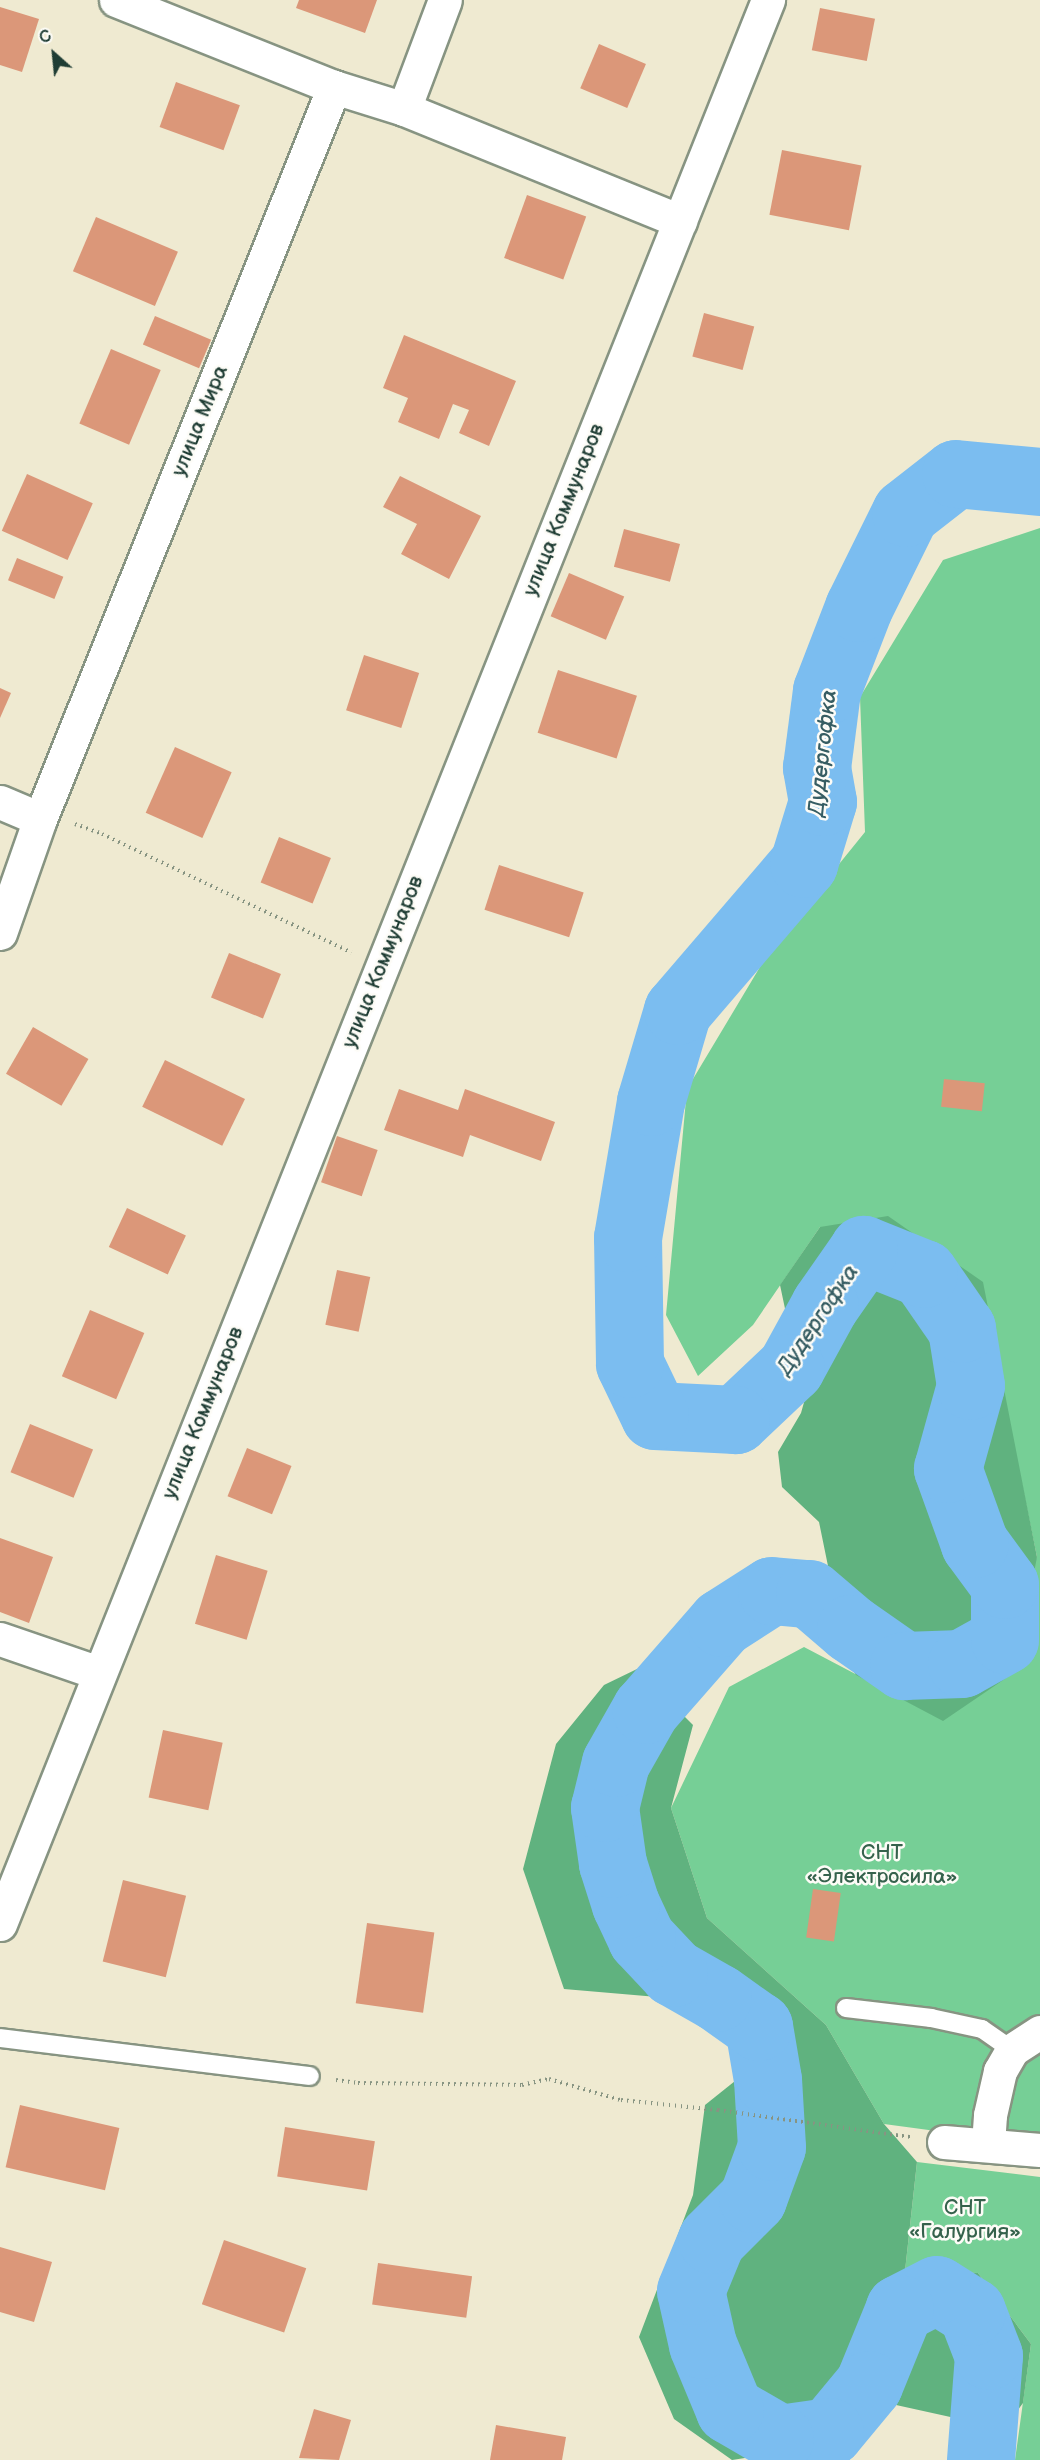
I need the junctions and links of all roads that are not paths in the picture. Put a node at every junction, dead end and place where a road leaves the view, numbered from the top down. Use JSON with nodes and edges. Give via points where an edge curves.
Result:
{"nodes":[{"id":1,"x":116,"y":0,"type":"edge"},
{"id":2,"x":445,"y":0,"type":"edge"},
{"id":3,"x":768,"y":0,"type":"edge"},
{"id":4,"x":334,"y":87,"type":"junction"},
{"id":5,"x":404,"y":109,"type":"junction"},
{"id":6,"x":680,"y":221,"type":"junction"},
{"id":7,"x":0,"y":802,"type":"edge"},
{"id":8,"x":40,"y":819,"type":"junction"},
{"id":9,"x":0,"y":933,"type":"edge"},
{"id":10,"x":0,"y":1639,"type":"edge"},
{"id":11,"x":99,"y":1674,"type":"junction"},
{"id":12,"x":0,"y":1924,"type":"edge"},
{"id":13,"x":846,"y":2008,"type":"dead end"},
{"id":14,"x":1040,"y":2032,"type":"edge"},
{"id":15,"x":0,"y":2038,"type":"edge"},
{"id":16,"x":1012,"y":2050,"type":"junction"},
{"id":17,"x":310,"y":2076,"type":"road end"},
{"id":18,"x":944,"y":2142,"type":"road end"},
{"id":19,"x":988,"y":2144,"type":"junction"},
{"id":20,"x":1040,"y":2150,"type":"edge"}],
"edges":[{"from":1,"to":4,"type":"street"},
{"from":2,"to":5,"type":"street"},
{"from":3,"to":6,"type":"street","name":"улица Коммунаров"},
{"from":4,"to":5,"type":"street"},
{"from":4,"to":8,"type":"street","name":"улица Мира"},
{"from":5,"to":6,"type":"street"},
{"from":6,"to":11,"type":"street","name":"улица Коммунаров"},
{"from":7,"to":8,"type":"street"},
{"from":8,"to":9,"type":"street","name":"улица Мира"},
{"from":10,"to":11,"type":"street"},
{"from":11,"to":12,"type":"street","name":"улица Коммунаров"},
{"from":13,"to":16,"type":"lane","via":[[931,2018],[982,2029]]},
{"from":14,"to":16,"type":"street"},
{"from":15,"to":17,"type":"lane"},
{"from":16,"to":19,"type":"street","via":[[999,2071]]},
{"from":18,"to":19,"type":"street"},
{"from":19,"to":20,"type":"street"}]}
